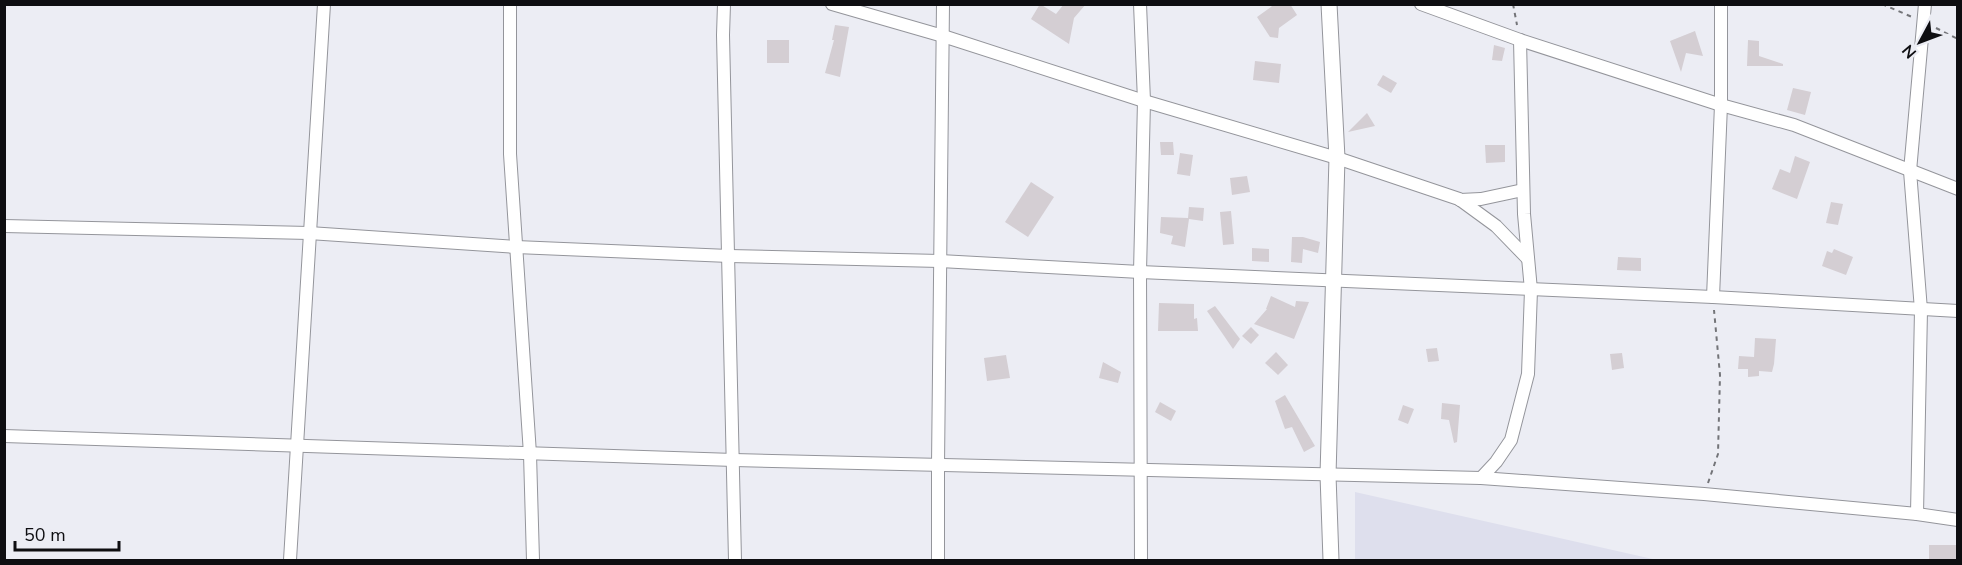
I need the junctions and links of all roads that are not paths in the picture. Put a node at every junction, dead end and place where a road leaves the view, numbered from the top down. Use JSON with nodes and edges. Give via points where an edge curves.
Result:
{"nodes":[{"id":1,"x":324,"y":4,"type":"edge"},
{"id":2,"x":510,"y":4,"type":"edge"},
{"id":3,"x":724,"y":4,"type":"edge"},
{"id":4,"x":832,"y":4,"type":"edge"},
{"id":5,"x":943,"y":4,"type":"edge"},
{"id":6,"x":1140,"y":4,"type":"edge"},
{"id":7,"x":1329,"y":4,"type":"edge"},
{"id":8,"x":1421,"y":4,"type":"edge"},
{"id":9,"x":1721,"y":4,"type":"edge"},
{"id":10,"x":1925,"y":4,"type":"edge"},
{"id":11,"x":943,"y":36,"type":"junction"},
{"id":12,"x":1520,"y":40,"type":"junction"},
{"id":13,"x":1144,"y":101,"type":"junction"},
{"id":14,"x":1721,"y":105,"type":"junction"},
{"id":15,"x":1337,"y":158,"type":"junction"},
{"id":16,"x":1911,"y":171,"type":"junction"},
{"id":17,"x":1958,"y":189,"type":"edge"},
{"id":18,"x":1523,"y":190,"type":"junction"},
{"id":19,"x":1459,"y":200,"type":"junction"},
{"id":20,"x":4,"y":226,"type":"edge"},
{"id":21,"x":309,"y":233,"type":"junction"},
{"id":22,"x":516,"y":247,"type":"junction"},
{"id":23,"x":729,"y":255,"type":"junction"},
{"id":24,"x":1528,"y":259,"type":"junction"},
{"id":25,"x":940,"y":261,"type":"junction"},
{"id":26,"x":1140,"y":272,"type":"junction"},
{"id":27,"x":1334,"y":280,"type":"junction"},
{"id":28,"x":1531,"y":290,"type":"junction"},
{"id":29,"x":1713,"y":297,"type":"junction"},
{"id":30,"x":1921,"y":310,"type":"junction"},
{"id":31,"x":1958,"y":311,"type":"edge"},
{"id":32,"x":4,"y":436,"type":"edge"},
{"id":33,"x":297,"y":444,"type":"junction"},
{"id":34,"x":530,"y":454,"type":"junction"},
{"id":35,"x":734,"y":460,"type":"junction"},
{"id":36,"x":938,"y":464,"type":"junction"},
{"id":37,"x":1140,"y":471,"type":"junction"},
{"id":38,"x":1328,"y":475,"type":"junction"},
{"id":39,"x":1481,"y":478,"type":"junction"},
{"id":40,"x":1917,"y":514,"type":"junction"},
{"id":41,"x":1958,"y":520,"type":"edge"},
{"id":42,"x":290,"y":561,"type":"edge"},
{"id":43,"x":533,"y":561,"type":"edge"},
{"id":44,"x":735,"y":561,"type":"edge"},
{"id":45,"x":938,"y":561,"type":"edge"},
{"id":46,"x":1141,"y":561,"type":"edge"},
{"id":47,"x":1330,"y":561,"type":"edge"}],
"edges":[{"from":1,"to":21,"type":"street"},
{"from":2,"to":22,"type":"street","via":[[510,154]]},
{"from":3,"to":23,"type":"street"},
{"from":4,"to":11,"type":"street"},
{"from":5,"to":11,"type":"street"},
{"from":6,"to":13,"type":"street"},
{"from":7,"to":15,"type":"street"},
{"from":8,"to":12,"type":"street"},
{"from":9,"to":14,"type":"street"},
{"from":10,"to":16,"type":"street"},
{"from":11,"to":13,"type":"street"},
{"from":11,"to":25,"type":"street"},
{"from":12,"to":14,"type":"street"},
{"from":12,"to":18,"type":"street"},
{"from":13,"to":15,"type":"street"},
{"from":13,"to":26,"type":"street"},
{"from":14,"to":16,"type":"street","via":[[1794,125]]},
{"from":14,"to":29,"type":"street"},
{"from":15,"to":19,"type":"street"},
{"from":15,"to":27,"type":"street"},
{"from":16,"to":17,"type":"street"},
{"from":16,"to":30,"type":"street"},
{"from":18,"to":19,"type":"street"},
{"from":18,"to":24,"type":"street"},
{"from":19,"to":24,"type":"street","via":[[1496,226]]},
{"from":20,"to":21,"type":"street"},
{"from":21,"to":22,"type":"street"},
{"from":21,"to":33,"type":"street"},
{"from":22,"to":23,"type":"street"},
{"from":22,"to":34,"type":"street"},
{"from":23,"to":25,"type":"street"},
{"from":23,"to":35,"type":"street"},
{"from":24,"to":28,"type":"street"},
{"from":25,"to":26,"type":"street"},
{"from":25,"to":36,"type":"street"},
{"from":26,"to":27,"type":"street"},
{"from":26,"to":37,"type":"street"},
{"from":27,"to":28,"type":"street"},
{"from":27,"to":38,"type":"street"},
{"from":28,"to":29,"type":"street"},
{"from":28,"to":39,"type":"street","via":[[1528,374],[1515,428],[1502,454]]},
{"from":29,"to":30,"type":"street"},
{"from":30,"to":31,"type":"street"},
{"from":30,"to":40,"type":"street"},
{"from":32,"to":33,"type":"street"},
{"from":33,"to":34,"type":"street"},
{"from":33,"to":42,"type":"street"},
{"from":34,"to":35,"type":"street"},
{"from":34,"to":43,"type":"street"},
{"from":35,"to":36,"type":"street"},
{"from":35,"to":44,"type":"street"},
{"from":36,"to":37,"type":"street"},
{"from":36,"to":45,"type":"street"},
{"from":37,"to":38,"type":"street"},
{"from":37,"to":46,"type":"street"},
{"from":38,"to":39,"type":"street"},
{"from":38,"to":47,"type":"street"},
{"from":39,"to":40,"type":"street"},
{"from":40,"to":41,"type":"street"}]}
